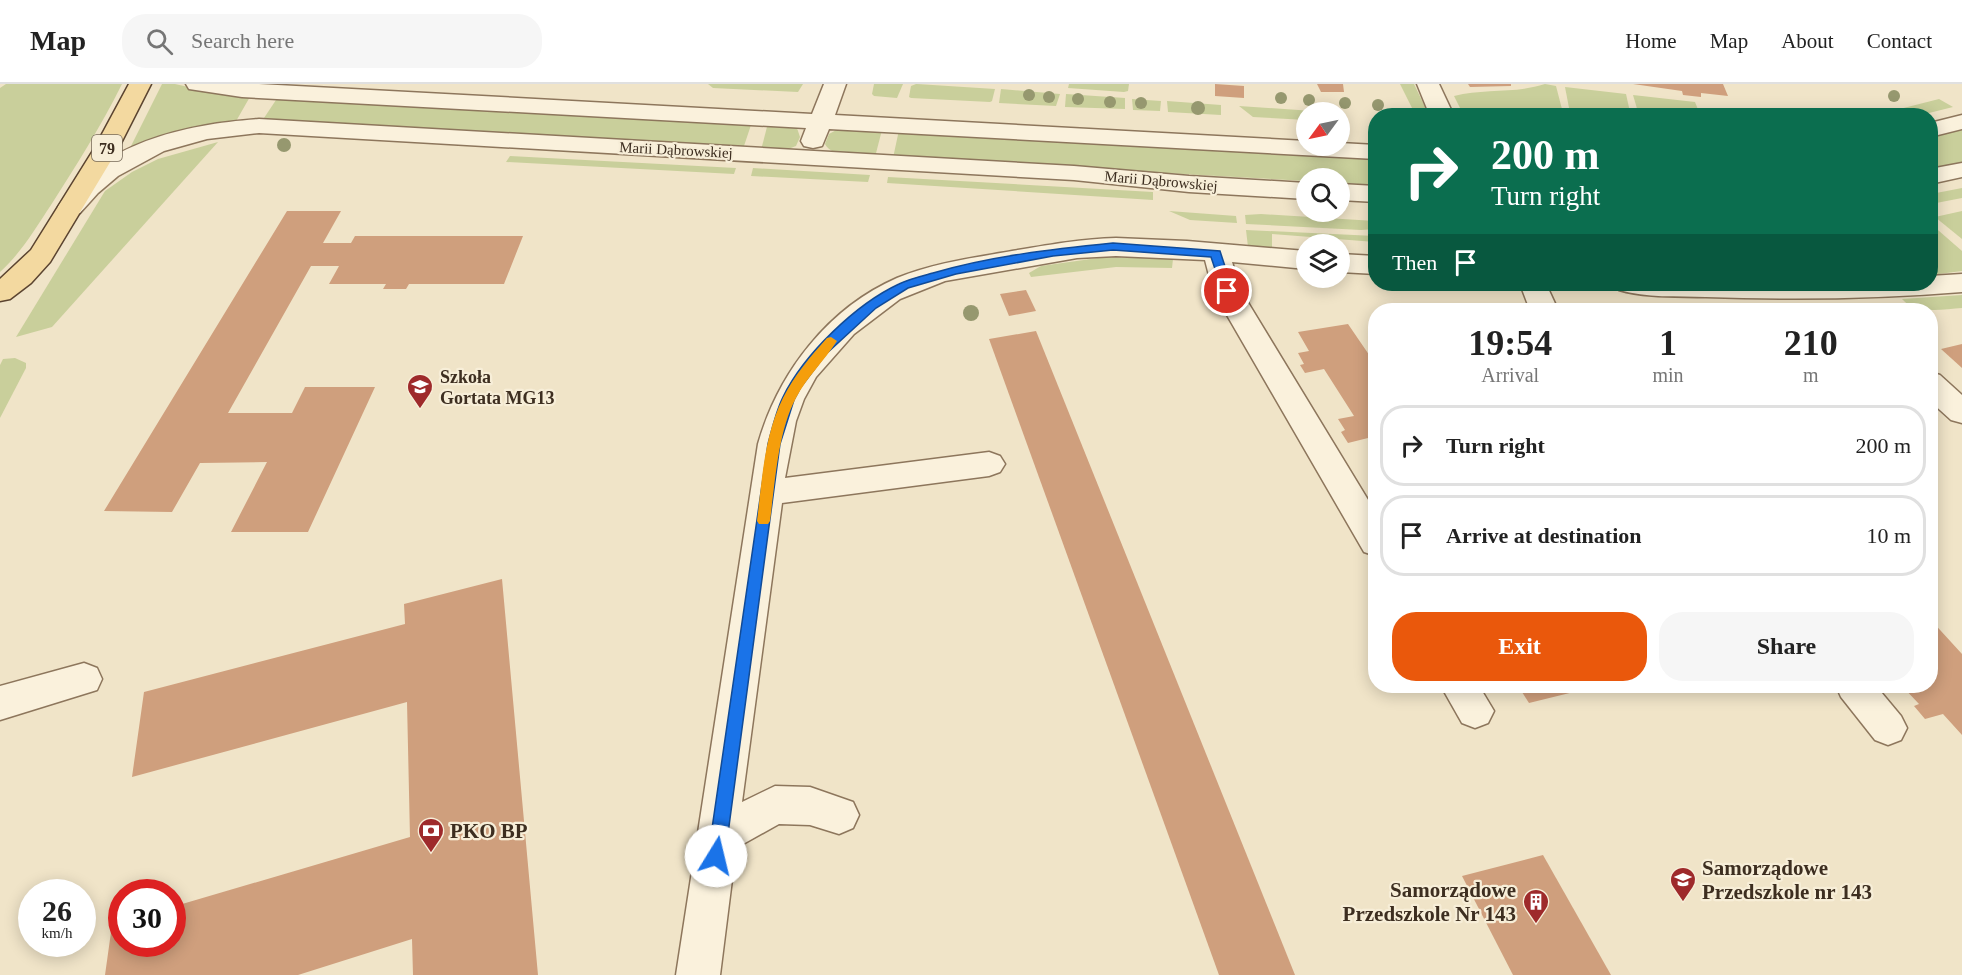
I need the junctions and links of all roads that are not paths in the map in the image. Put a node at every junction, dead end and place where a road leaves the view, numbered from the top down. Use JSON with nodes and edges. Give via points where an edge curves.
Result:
{"nodes":[{"id":1,"x":140,"y":84,"type":"edge"},
{"id":2,"x":197,"y":84,"type":"edge"},
{"id":3,"x":835,"y":84,"type":"edge"},
{"id":4,"x":1428,"y":84,"type":"edge"},
{"id":5,"x":1438,"y":108,"type":"edge"},
{"id":6,"x":819,"y":122,"type":"junction"},
{"id":7,"x":1962,"y":122,"type":"edge"},
{"id":8,"x":1938,"y":128,"type":"edge"},
{"id":9,"x":1368,"y":152,"type":"edge"},
{"id":10,"x":809,"y":158,"type":"junction"},
{"id":11,"x":1962,"y":170,"type":"edge"},
{"id":12,"x":1938,"y":175,"type":"edge"},
{"id":13,"x":1296,"y":190,"type":"edge"},
{"id":14,"x":1350,"y":193,"type":"edge"},
{"id":15,"x":1368,"y":194,"type":"edge"},
{"id":16,"x":69,"y":209,"type":"junction"},
{"id":17,"x":1216,"y":253,"type":"junction"},
{"id":18,"x":41,"y":256,"type":"junction"},
{"id":19,"x":1296,"y":259,"type":"edge"},
{"id":20,"x":1350,"y":264,"type":"edge"},
{"id":21,"x":1368,"y":265,"type":"edge"},
{"id":22,"x":1962,"y":283,"type":"edge"},
{"id":23,"x":1938,"y":284,"type":"edge"},
{"id":24,"x":0,"y":291,"type":"edge"},
{"id":25,"x":1834,"y":291,"type":"edge"},
{"id":26,"x":1845,"y":303,"type":"edge"},
{"id":27,"x":0,"y":315,"type":"edge"},
{"id":28,"x":1938,"y":390,"type":"edge"},
{"id":29,"x":1962,"y":412,"type":"edge"},
{"id":30,"x":989,"y":464,"type":"dead end"},
{"id":31,"x":766,"y":493,"type":"junction"},
{"id":32,"x":1368,"y":529,"type":"edge"},
{"id":33,"x":84,"y":679,"type":"dead end"},
{"id":34,"x":1860,"y":693,"type":"edge"},
{"id":35,"x":0,"y":703,"type":"edge"},
{"id":36,"x":1888,"y":728,"type":"dead end"},
{"id":37,"x":839,"y":814,"type":"dead end"},
{"id":38,"x":719,"y":836,"type":"junction"},
{"id":39,"x":698,"y":975,"type":"edge"}],
"edges":[{"from":1,"to":16,"type":"main road","number":"79"},
{"from":2,"to":6,"type":"street","name":"Marii Dąbrowskiej"},
{"from":3,"to":6,"type":"street"},
{"from":4,"to":5,"type":"street"},
{"from":6,"to":9,"type":"street","name":"Marii Dąbrowskiej"},
{"from":6,"to":10,"type":"street"},
{"from":7,"to":8,"type":"street"},
{"from":10,"to":13,"type":"street","name":"Marii Dąbrowskiej"},
{"from":10,"to":16,"type":"street","name":"Marii Dąbrowskiej","via":[[242,127],[185,137],[134,155],[102,176]]},
{"from":11,"to":12,"type":"street"},
{"from":14,"to":15,"type":"street"},
{"from":16,"to":18,"type":"main road","number":"79"},
{"from":17,"to":19,"type":"street"},
{"from":17,"to":31,"type":"street","via":[[1133,247],[1075,250],[936,275],[888,294],[839,333],[796,385],[781,419]]},
{"from":17,"to":32,"type":"street","via":[[1227,291]]},
{"from":18,"to":24,"type":"main road"},
{"from":18,"to":27,"type":"main road","number":"79"},
{"from":20,"to":21,"type":"street"},
{"from":22,"to":23,"type":"street"},
{"from":25,"to":26,"type":"street"},
{"from":28,"to":29,"type":"street"},
{"from":30,"to":31,"type":"street"},
{"from":31,"to":38,"type":"street"},
{"from":33,"to":35,"type":"street"},
{"from":34,"to":36,"type":"street"},
{"from":37,"to":38,"type":"street","via":[[810,806],[775,804]]},
{"from":38,"to":39,"type":"street"}]}
